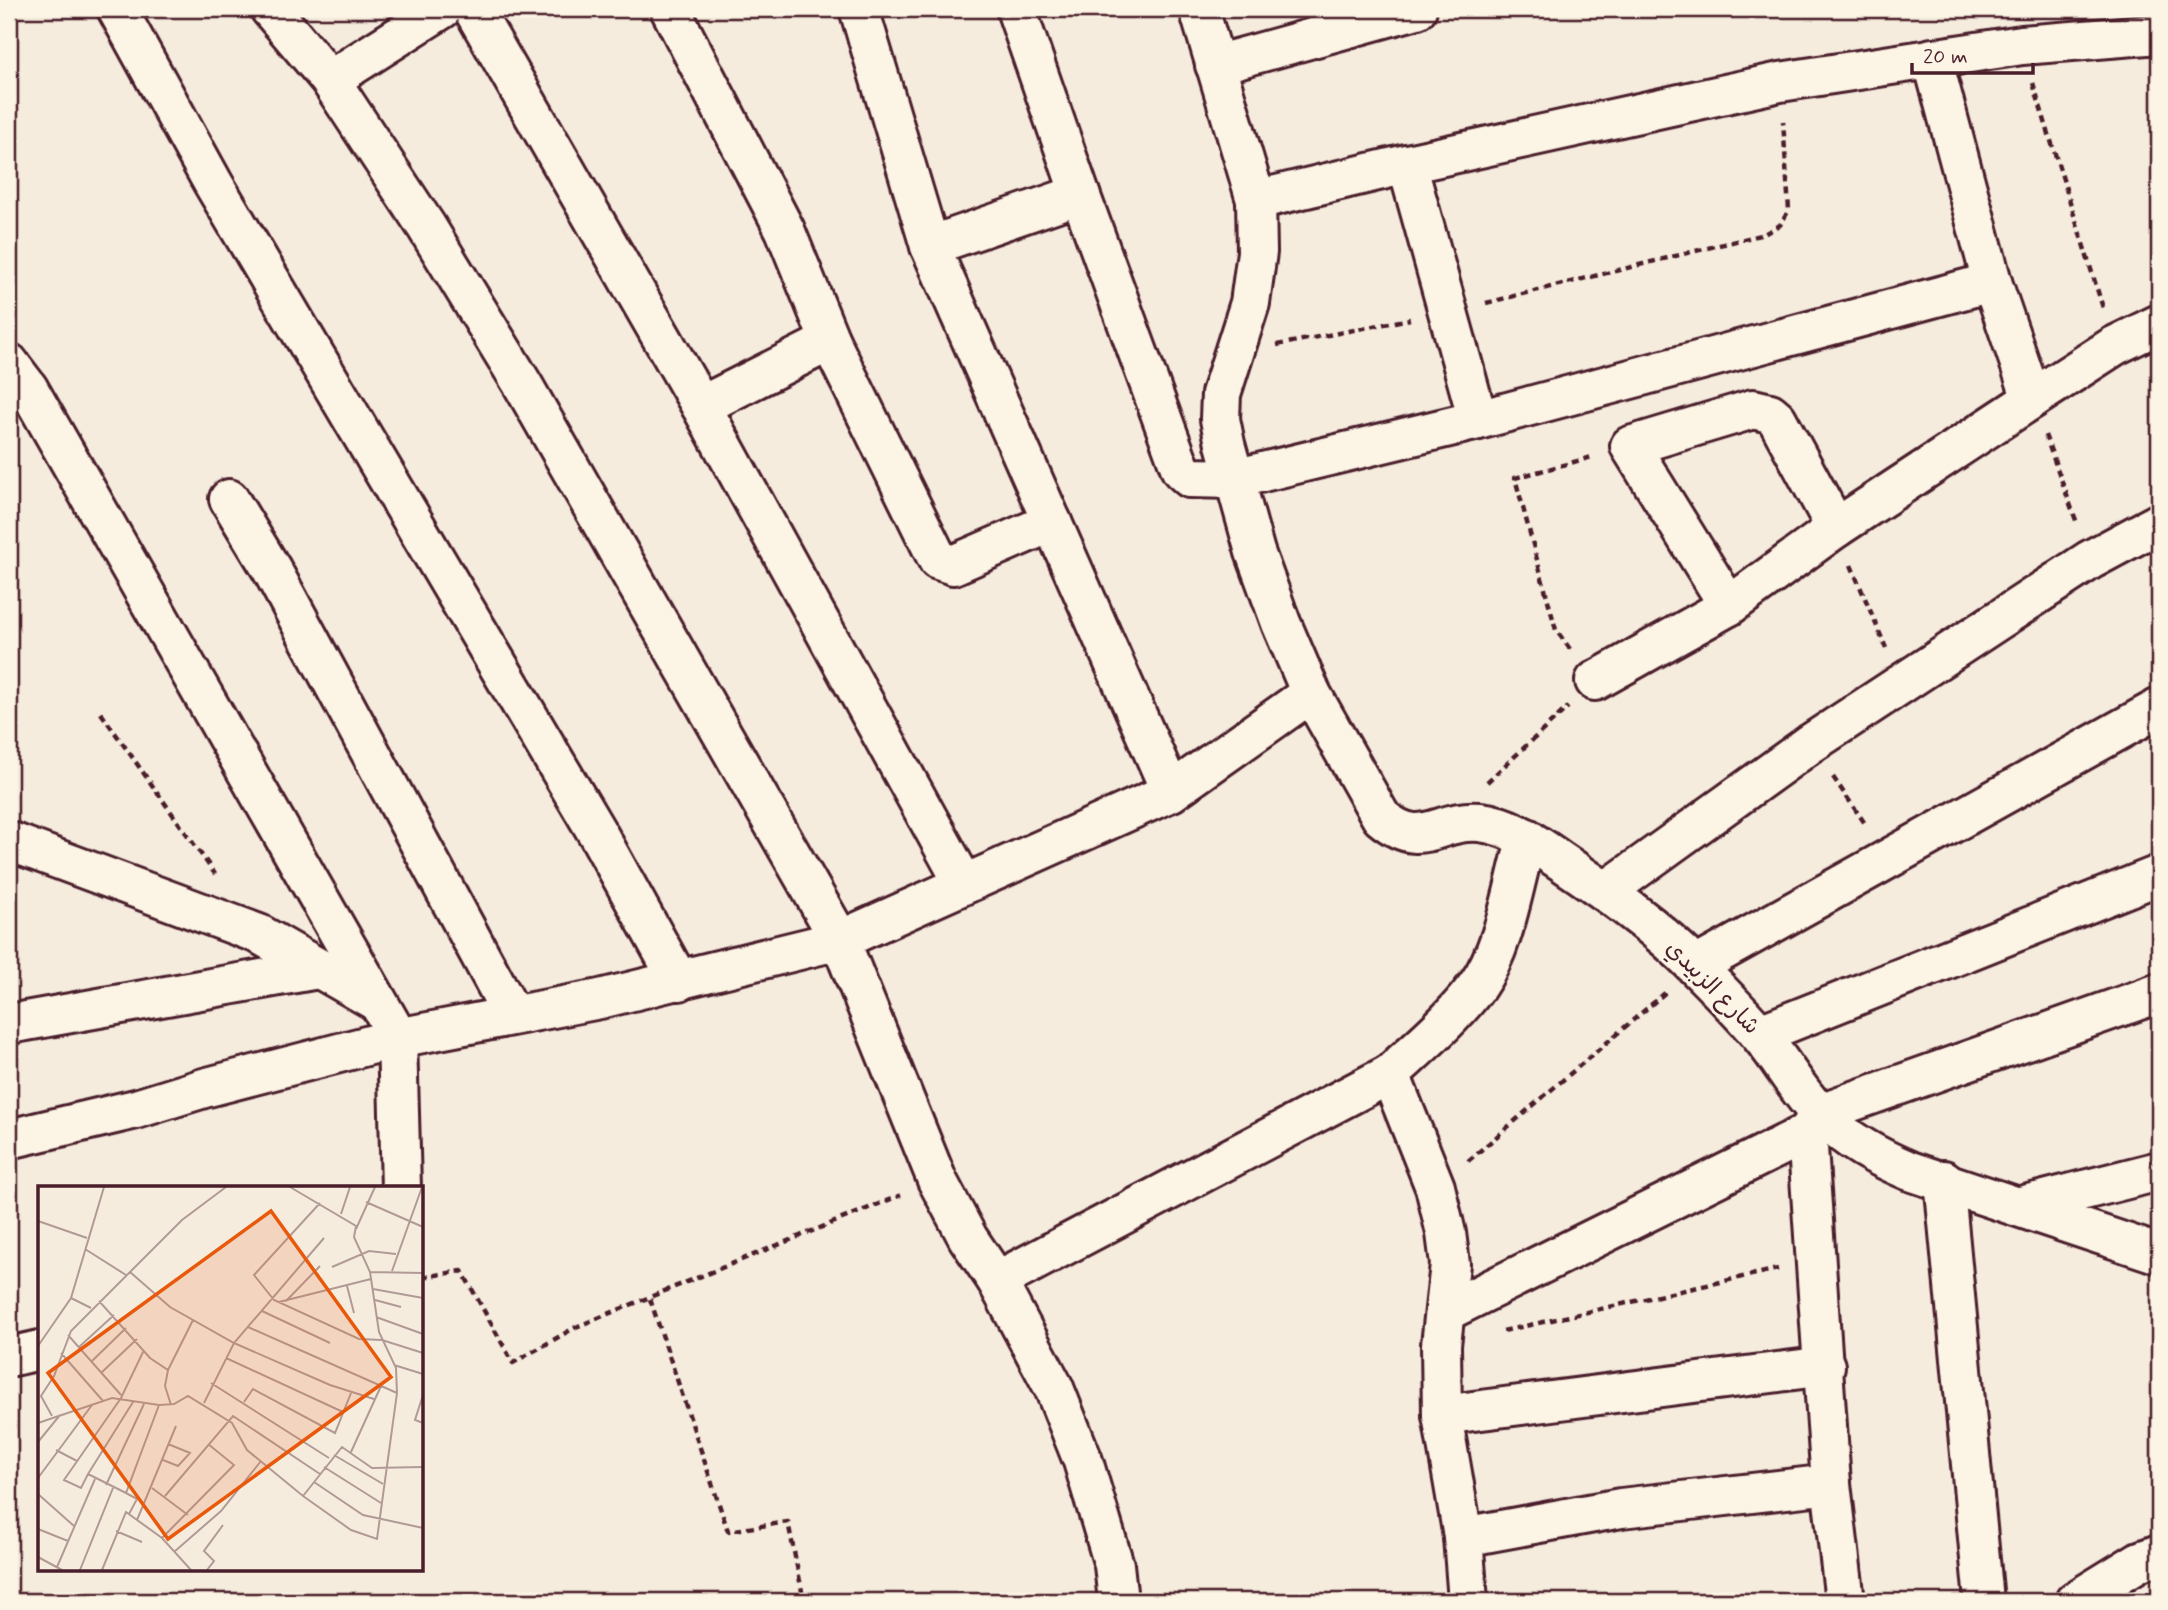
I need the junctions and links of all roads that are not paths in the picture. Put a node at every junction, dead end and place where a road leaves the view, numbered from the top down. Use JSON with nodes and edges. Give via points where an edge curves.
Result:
{"nodes":[{"id":1,"x":117,"y":9,"type":"edge"},
{"id":2,"x":270,"y":9,"type":"edge"},
{"id":3,"x":442,"y":9,"type":"edge"},
{"id":4,"x":473,"y":9,"type":"edge"},
{"id":5,"x":670,"y":9,"type":"edge"},
{"id":6,"x":859,"y":9,"type":"edge"},
{"id":7,"x":1017,"y":9,"type":"edge"},
{"id":8,"x":1199,"y":9,"type":"edge"},
{"id":9,"x":1417,"y":9,"type":"edge"},
{"id":10,"x":2159,"y":34,"type":"edge"},
{"id":11,"x":1932,"y":58,"type":"junction"},
{"id":12,"x":1215,"y":65,"type":"junction"},
{"id":13,"x":330,"y":80,"type":"junction"},
{"id":14,"x":1407,"y":164,"type":"junction"},
{"id":15,"x":1080,"y":194,"type":"junction"},
{"id":16,"x":1256,"y":200,"type":"junction"},
{"id":17,"x":930,"y":246,"type":"junction"},
{"id":18,"x":1992,"y":282,"type":"junction"},
{"id":19,"x":2159,"y":324,"type":"edge"},
{"id":20,"x":830,"y":341,"type":"junction"},
{"id":21,"x":9,"y":363,"type":"edge"},
{"id":22,"x":2032,"y":399,"type":"junction"},
{"id":23,"x":701,"y":406,"type":"junction"},
{"id":24,"x":1478,"y":420,"type":"junction"},
{"id":25,"x":1234,"y":479,"type":"junction"},
{"id":26,"x":229,"y":499,"type":"dead end"},
{"id":27,"x":1052,"y":522,"type":"junction"},
{"id":28,"x":2159,"y":523,"type":"edge"},
{"id":29,"x":1836,"y":528,"type":"junction"},
{"id":30,"x":1728,"y":606,"type":"junction"},
{"id":31,"x":1595,"y":681,"type":"road end"},
{"id":32,"x":1311,"y":693,"type":"junction"},
{"id":33,"x":2159,"y":708,"type":"edge"},
{"id":34,"x":1171,"y":792,"type":"junction"},
{"id":35,"x":1527,"y":838,"type":"junction"},
{"id":36,"x":9,"y":841,"type":"edge"},
{"id":37,"x":2159,"y":875,"type":"edge"},
{"id":38,"x":964,"y":884,"type":"junction"},
{"id":39,"x":1606,"y":891,"type":"junction"},
{"id":40,"x":840,"y":940,"type":"junction"},
{"id":41,"x":1696,"y":966,"type":"junction"},
{"id":42,"x":318,"y":969,"type":"junction"},
{"id":43,"x":679,"y":981,"type":"junction"},
{"id":44,"x":2159,"y":993,"type":"edge"},
{"id":45,"x":374,"y":1000,"type":"junction"},
{"id":46,"x":512,"y":1014,"type":"junction"},
{"id":47,"x":9,"y":1024,"type":"edge"},
{"id":48,"x":1760,"y":1034,"type":"junction"},
{"id":49,"x":397,"y":1038,"type":"junction"},
{"id":50,"x":1390,"y":1074,"type":"junction"},
{"id":51,"x":1813,"y":1123,"type":"junction"},
{"id":52,"x":9,"y":1139,"type":"edge"},
{"id":53,"x":2159,"y":1171,"type":"edge"},
{"id":54,"x":1944,"y":1180,"type":"junction"},
{"id":55,"x":401,"y":1186,"type":"edge"},
{"id":56,"x":2021,"y":1206,"type":"junction"},
{"id":57,"x":2159,"y":1254,"type":"edge"},
{"id":58,"x":998,"y":1281,"type":"junction"},
{"id":59,"x":1443,"y":1329,"type":"junction"},
{"id":60,"x":38,"y":1350,"type":"edge"},
{"id":61,"x":9,"y":1357,"type":"edge"},
{"id":62,"x":1825,"y":1366,"type":"junction"},
{"id":63,"x":1442,"y":1415,"type":"junction"},
{"id":64,"x":1831,"y":1485,"type":"junction"},
{"id":65,"x":1463,"y":1537,"type":"junction"},
{"id":66,"x":2159,"y":1553,"type":"edge"},
{"id":67,"x":1118,"y":1601,"type":"edge"},
{"id":68,"x":1468,"y":1601,"type":"edge"},
{"id":69,"x":1845,"y":1601,"type":"edge"},
{"id":70,"x":1984,"y":1601,"type":"edge"},
{"id":71,"x":2075,"y":1601,"type":"edge"}],
"edges":[{"from":1,"to":43,"type":"street","via":[[213,183],[599,836]]},
{"from":2,"to":13,"type":"street"},
{"from":3,"to":13,"type":"street"},
{"from":4,"to":23,"type":"street"},
{"from":5,"to":20,"type":"street","via":[[785,230]]},
{"from":6,"to":17,"type":"street"},
{"from":7,"to":15,"type":"street"},
{"from":8,"to":12,"type":"street","name":"شارع الزبيدي"},
{"from":9,"to":12,"type":"street"},
{"from":10,"to":11,"type":"street"},
{"from":11,"to":14,"type":"street","via":[[1780,82]]},
{"from":11,"to":18,"type":"street"},
{"from":12,"to":16,"type":"street","name":"شارع الزبيدي"},
{"from":13,"to":40,"type":"street","via":[[523,385]]},
{"from":14,"to":16,"type":"street"},
{"from":14,"to":24,"type":"street"},
{"from":15,"to":17,"type":"street"},
{"from":15,"to":25,"type":"street","via":[[1181,470],[1190,478]]},
{"from":16,"to":25,"type":"street","name":"شارع الزبيدي","via":[[1257,252],[1250,303],[1221,394],[1220,419]]},
{"from":17,"to":27,"type":"street"},
{"from":18,"to":22,"type":"street"},
{"from":18,"to":24,"type":"street"},
{"from":19,"to":22,"type":"street","via":[[2114,346]]},
{"from":20,"to":23,"type":"street"},
{"from":20,"to":27,"type":"street","via":[[939,560],[953,565]]},
{"from":21,"to":45,"type":"street","via":[[28,388]]},
{"from":22,"to":29,"type":"street"},
{"from":23,"to":38,"type":"street"},
{"from":24,"to":25,"type":"street"},
{"from":25,"to":32,"type":"street","name":"شارع الزبيدي","via":[[1272,600]]},
{"from":26,"to":46,"type":"street"},
{"from":27,"to":34,"type":"street"},
{"from":28,"to":39,"type":"street","via":[[2090,560],[1810,744]]},
{"from":29,"to":30,"type":"street"},
{"from":29,"to":30,"type":"street","via":[[1770,413],[1753,409],[1630,446]]},
{"from":30,"to":31,"type":"street"},
{"from":32,"to":34,"type":"street"},
{"from":32,"to":35,"type":"street","name":"شارع الزبيدي","via":[[1381,817],[1396,830],[1413,835],[1455,823],[1479,822]]},
{"from":33,"to":41,"type":"street"},
{"from":34,"to":38,"type":"street"},
{"from":35,"to":39,"type":"street","name":"شارع الزبيدي"},
{"from":35,"to":50,"type":"street","via":[[1495,951],[1478,984],[1447,1021]]},
{"from":36,"to":42,"type":"street","via":[[259,934]]},
{"from":37,"to":48,"type":"street"},
{"from":38,"to":40,"type":"street"},
{"from":39,"to":41,"type":"street","name":"شارع الزبيدي"},
{"from":40,"to":43,"type":"street"},
{"from":40,"to":58,"type":"street","via":[[937,1180]]},
{"from":41,"to":48,"type":"street","name":"شارع الزبيدي"},
{"from":42,"to":45,"type":"street"},
{"from":42,"to":47,"type":"street"},
{"from":43,"to":46,"type":"street"},
{"from":44,"to":51,"type":"street"},
{"from":45,"to":49,"type":"street"},
{"from":46,"to":49,"type":"street"},
{"from":48,"to":51,"type":"street","name":"شارع الزبيدي"},
{"from":49,"to":52,"type":"street"},
{"from":49,"to":55,"type":"street"},
{"from":50,"to":58,"type":"street"},
{"from":50,"to":59,"type":"street","via":[[1435,1187],[1446,1233],[1450,1264]]},
{"from":51,"to":54,"type":"street","name":"شارع الزبيدي","via":[[1847,1137],[1877,1157]]},
{"from":51,"to":59,"type":"street"},
{"from":51,"to":62,"type":"street"},
{"from":53,"to":56,"type":"street"},
{"from":54,"to":56,"type":"street","name":"شارع الزبيدي"},
{"from":54,"to":70,"type":"street"},
{"from":56,"to":57,"type":"street","name":"شارع الزبيدي"},
{"from":58,"to":67,"type":"street","via":[[1054,1388],[1083,1461],[1114,1565]]},
{"from":59,"to":63,"type":"street"},
{"from":60,"to":61,"type":"street"},
{"from":62,"to":63,"type":"street"},
{"from":62,"to":64,"type":"street"},
{"from":63,"to":65,"type":"street"},
{"from":64,"to":65,"type":"street","via":[[1621,1508]]},
{"from":64,"to":69,"type":"street"},
{"from":65,"to":68,"type":"street"},
{"from":66,"to":71,"type":"street"}]}
